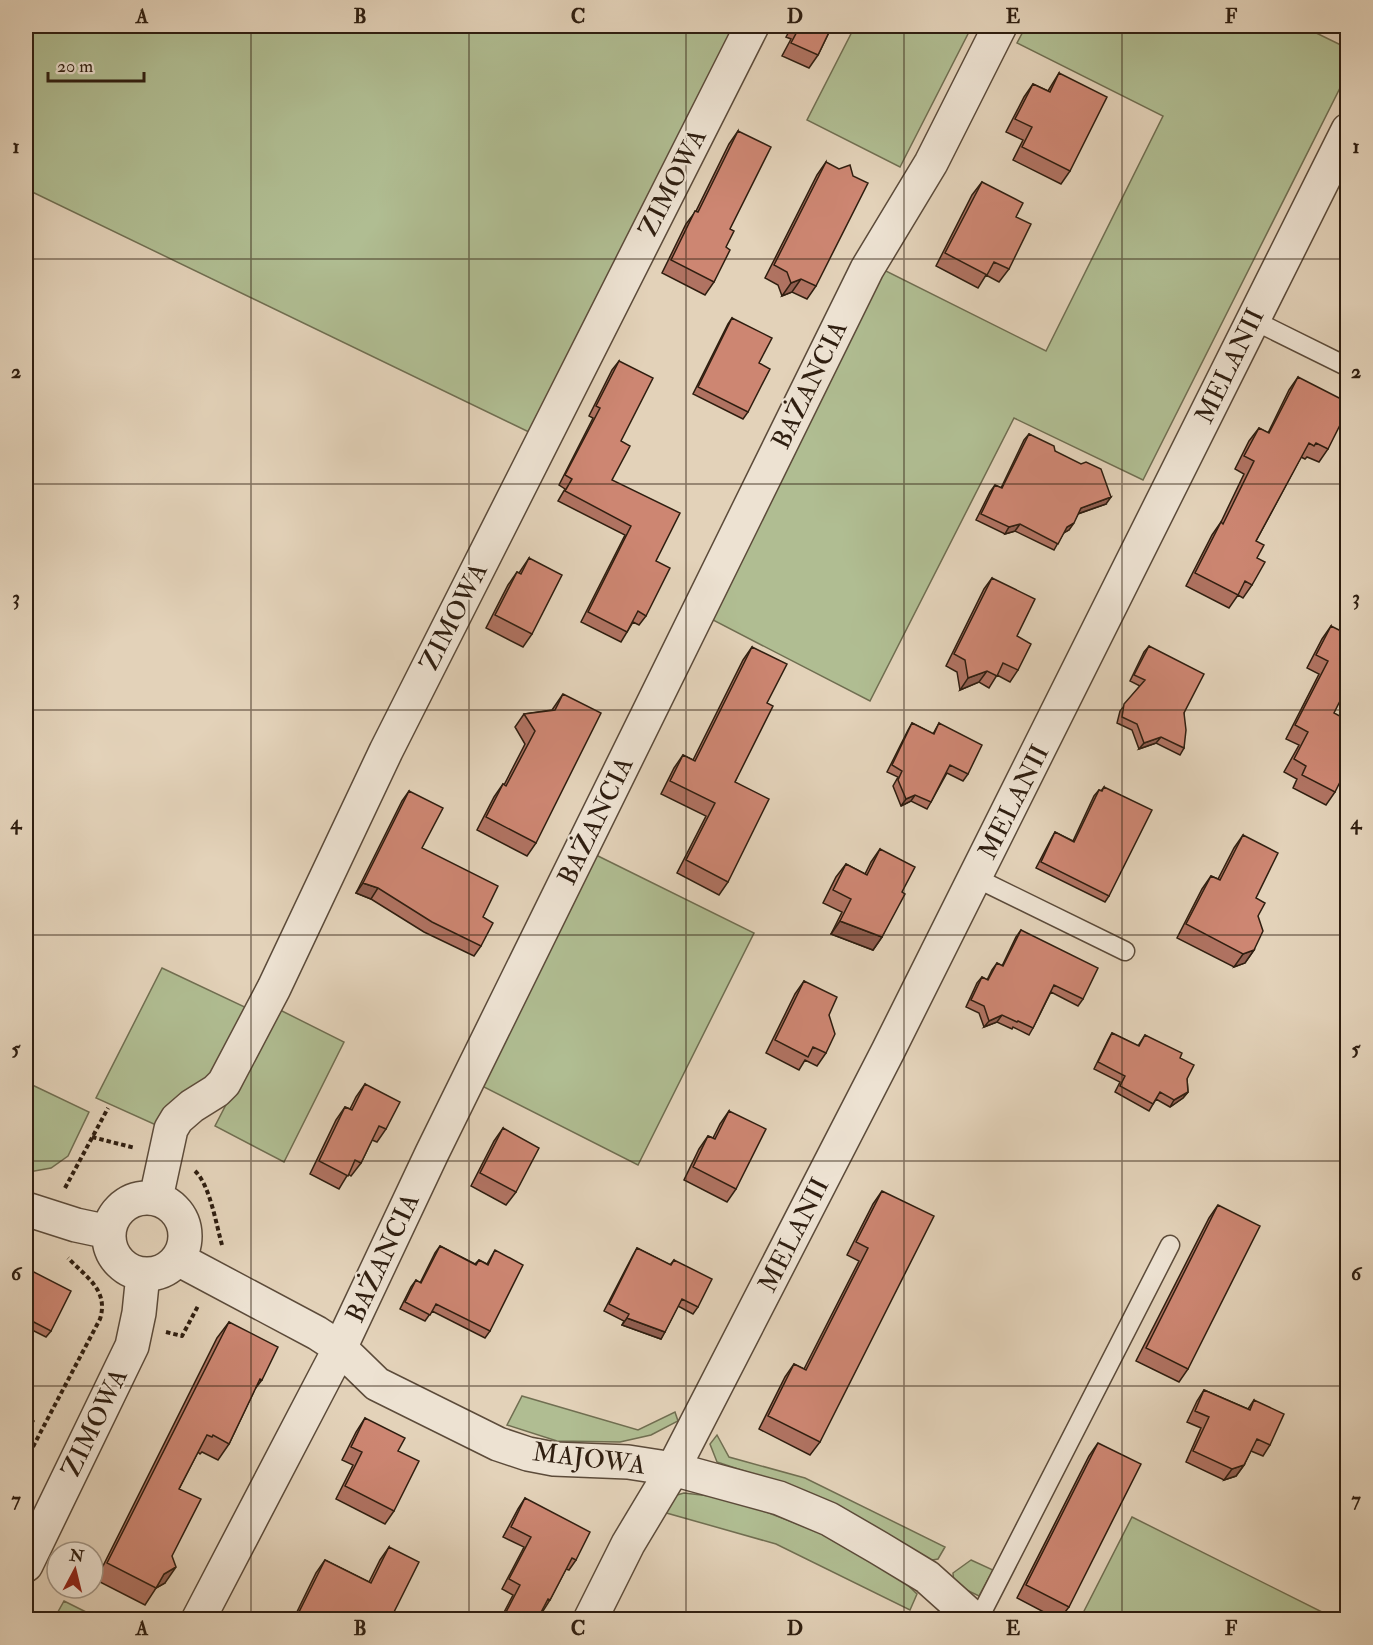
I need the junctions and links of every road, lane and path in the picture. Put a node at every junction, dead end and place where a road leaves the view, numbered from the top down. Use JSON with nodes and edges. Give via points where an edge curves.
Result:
{"nodes":[{"id":1,"x":752,"y":26,"type":"edge"},
{"id":2,"x":1000,"y":26,"type":"edge"},
{"id":3,"x":1347,"y":130,"type":"edge"},
{"id":4,"x":1253,"y":320,"type":"junction"},
{"id":5,"x":1347,"y":367,"type":"edge"},
{"id":6,"x":976,"y":878,"type":"junction"},
{"id":7,"x":1125,"y":951,"type":"dead end"},
{"id":8,"x":108,"y":1108,"type":"dead end"},
{"id":9,"x":92,"y":1137,"type":"junction"},
{"id":10,"x":138,"y":1148,"type":"dead end"},
{"id":11,"x":192,"y":1168,"type":"dead end"},
{"id":12,"x":62,"y":1194,"type":"dead end"},
{"id":13,"x":156,"y":1198,"type":"junction"},
{"id":14,"x":26,"y":1209,"type":"edge"},
{"id":15,"x":109,"y":1232,"type":"junction"},
{"id":16,"x":1170,"y":1245,"type":"dead end"},
{"id":17,"x":223,"y":1253,"type":"dead end"},
{"id":18,"x":65,"y":1256,"type":"dead end"},
{"id":19,"x":178,"y":1259,"type":"junction"},
{"id":20,"x":143,"y":1274,"type":"junction"},
{"id":21,"x":202,"y":1299,"type":"dead end"},
{"id":22,"x":164,"y":1332,"type":"dead end"},
{"id":23,"x":339,"y":1348,"type":"junction"},
{"id":24,"x":26,"y":1460,"type":"edge"},
{"id":25,"x":673,"y":1469,"type":"junction"},
{"id":26,"x":26,"y":1564,"type":"edge"},
{"id":27,"x":198,"y":1620,"type":"edge"},
{"id":28,"x":590,"y":1620,"type":"edge"},
{"id":29,"x":977,"y":1620,"type":"edge"}],
"edges":[{"from":1,"to":13,"type":"street","name":"ZIMOWA","via":[[386,751],[274,988],[224,1083],[177,1119],[171,1129]]},
{"from":2,"to":23,"type":"street","name":"BAŻANCIA","via":[[931,164],[867,269]]},
{"from":3,"to":4,"type":"street","name":"MELANII"},
{"from":4,"to":5,"type":"lane"},
{"from":4,"to":6,"type":"street","name":"MELANII"},
{"from":6,"to":7,"type":"lane"},
{"from":6,"to":25,"type":"street","name":"MELANII"},
{"from":8,"to":9,"type":"path"},
{"from":9,"to":10,"type":"path"},
{"from":9,"to":12,"type":"path"},
{"from":11,"to":17,"type":"path","via":[[200,1176],[210,1202]]},
{"from":13,"to":15,"type":"street","via":[[130,1201],[112,1220]]},
{"from":13,"to":19,"type":"street","via":[[174,1209],[185,1227],[184,1248]]},
{"from":14,"to":15,"type":"street"},
{"from":15,"to":20,"type":"street","via":[[115,1257],[124,1267]]},
{"from":16,"to":29,"type":"lane"},
{"from":18,"to":24,"type":"path","via":[[99,1290],[102,1310]]},
{"from":19,"to":20,"type":"street","via":[[160,1272]]},
{"from":19,"to":23,"type":"street","name":"MAJOWA"},
{"from":20,"to":26,"type":"street","name":"ZIMOWA","via":[[139,1313],[128,1356]]},
{"from":21,"to":22,"type":"path","via":[[182,1336]]},
{"from":23,"to":25,"type":"street","name":"MAJOWA","via":[[377,1384],[498,1444],[554,1459],[628,1462]]},
{"from":23,"to":27,"type":"street","name":"BAŻANCIA"},
{"from":25,"to":28,"type":"street","name":"MELANII","via":[[628,1544]]},
{"from":25,"to":29,"type":"street","name":"MAJOWA","via":[[779,1498],[829,1519],[927,1577]]}]}
